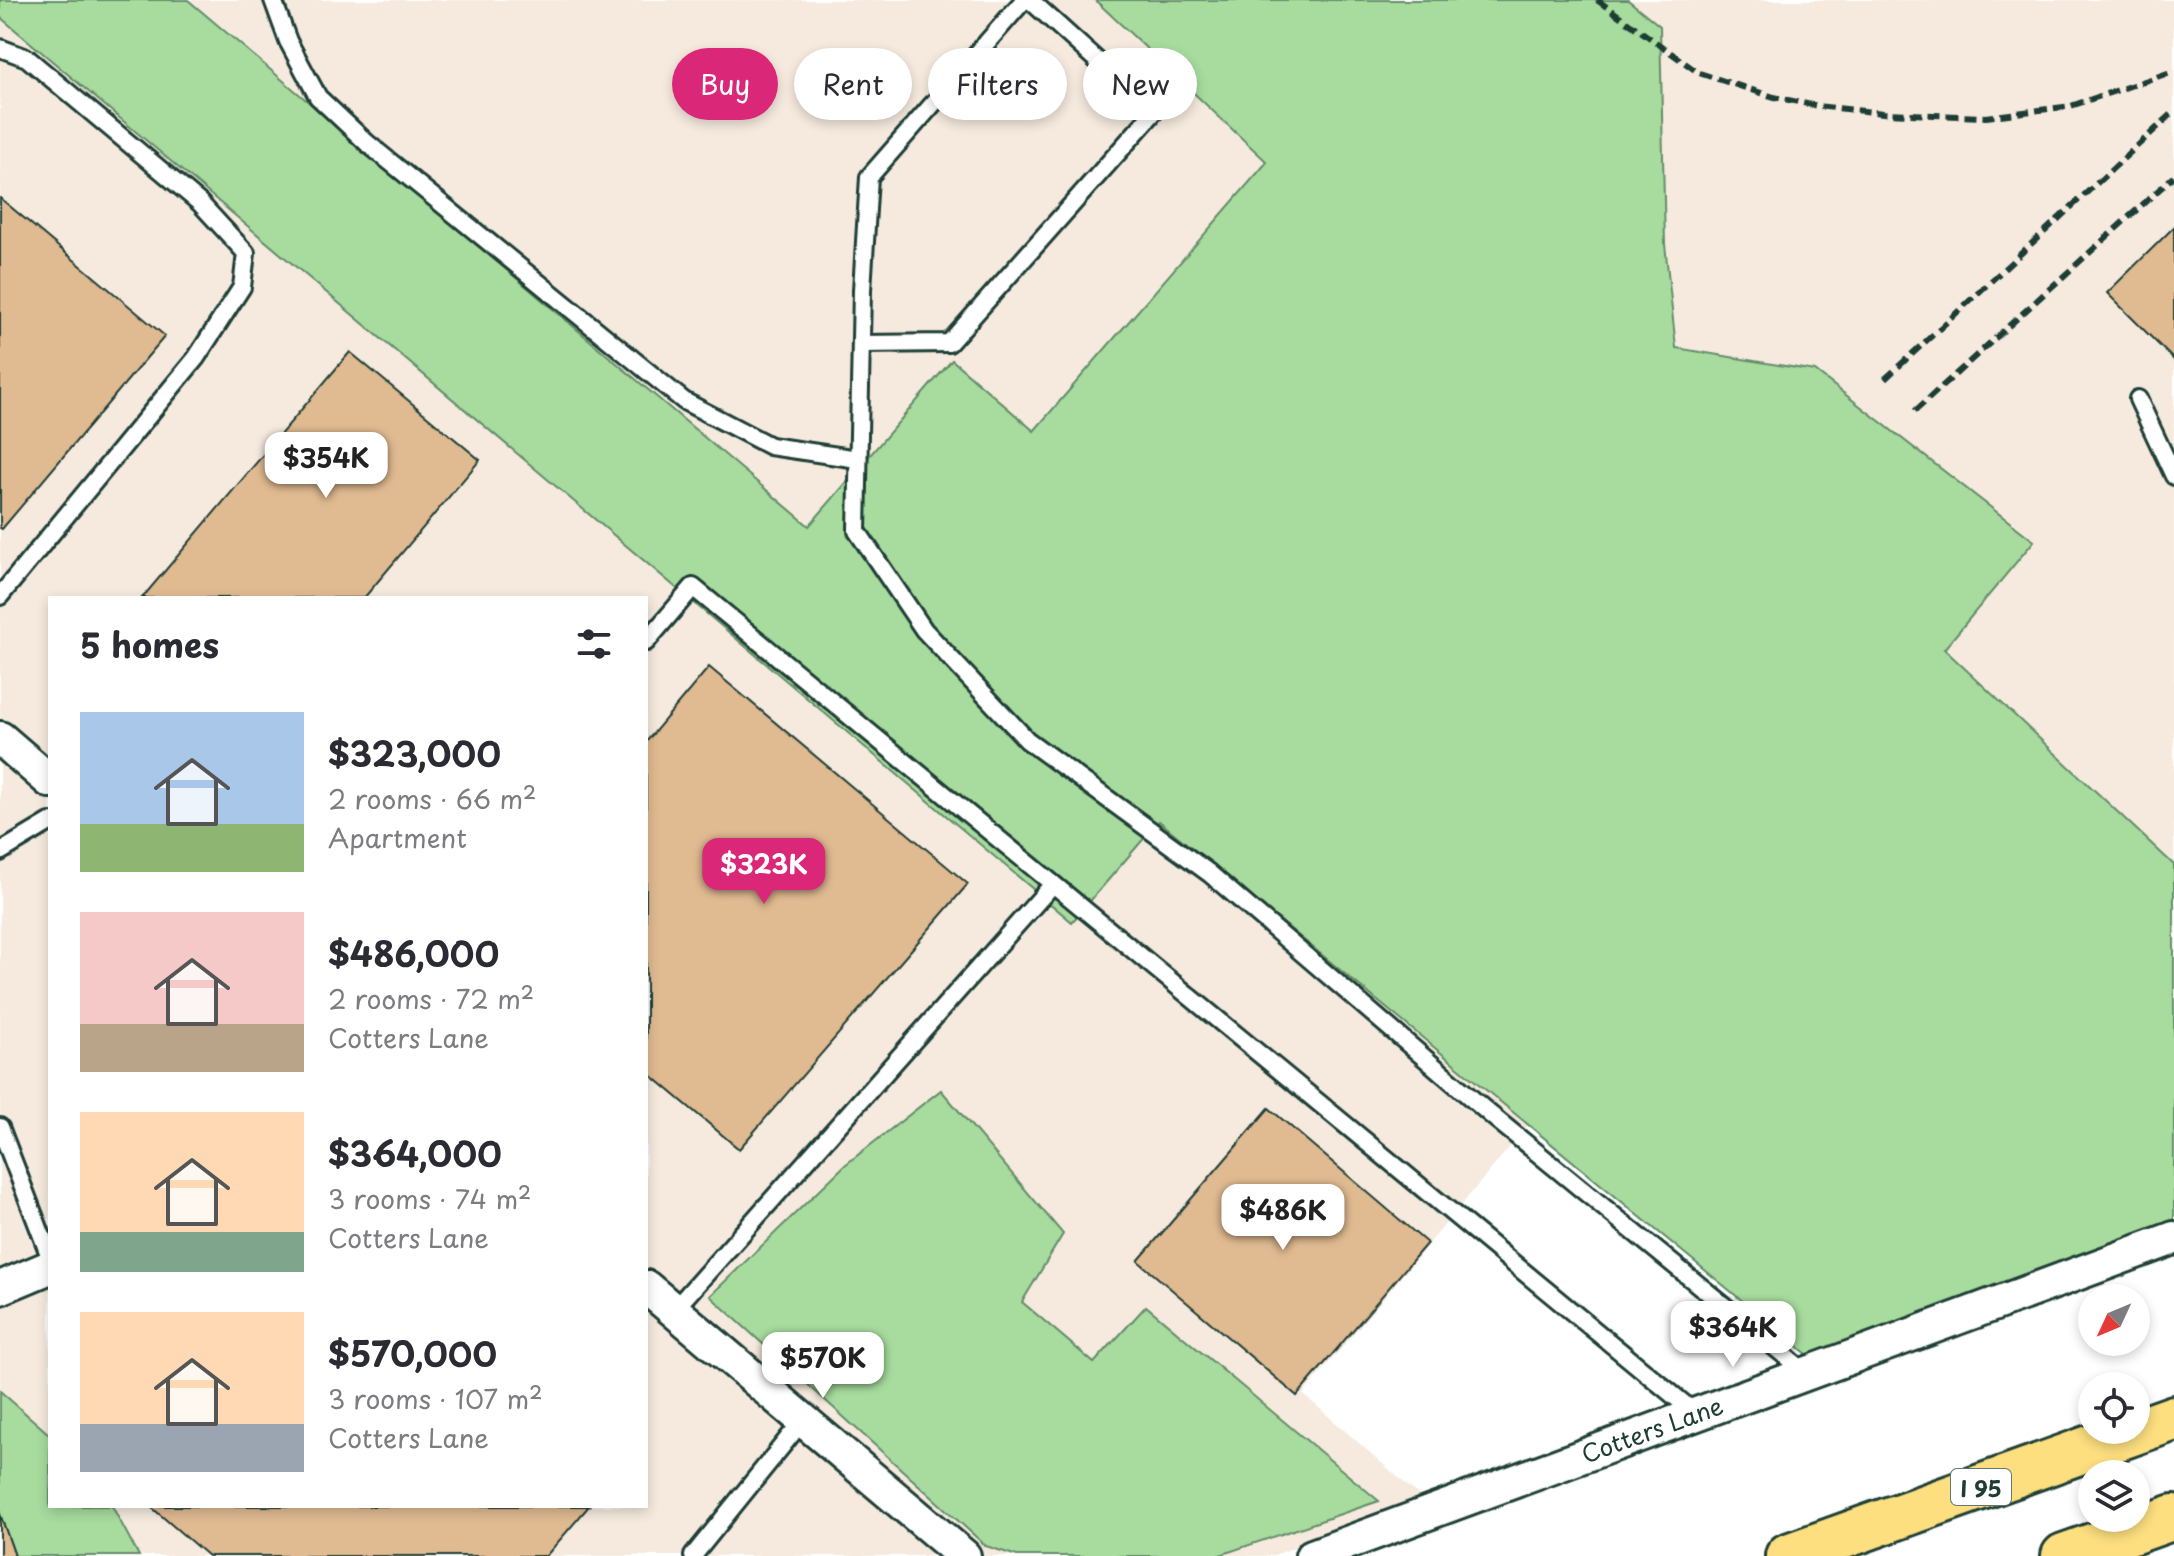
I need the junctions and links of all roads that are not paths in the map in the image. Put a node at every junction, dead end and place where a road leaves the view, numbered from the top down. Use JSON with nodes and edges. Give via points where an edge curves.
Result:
{"nodes":[{"id":1,"x":273,"y":0,"type":"edge"},
{"id":2,"x":1027,"y":0,"type":"edge"},
{"id":3,"x":0,"y":48,"type":"edge"},
{"id":4,"x":861,"y":344,"type":"junction"},
{"id":5,"x":2138,"y":399,"type":"dead end"},
{"id":6,"x":858,"y":459,"type":"junction"},
{"id":7,"x":2174,"y":476,"type":"edge"},
{"id":8,"x":0,"y":596,"type":"edge"},
{"id":9,"x":648,"y":640,"type":"edge"},
{"id":10,"x":0,"y":738,"type":"edge"},
{"id":11,"x":48,"y":779,"type":"edge"},
{"id":12,"x":48,"y":823,"type":"edge"},
{"id":13,"x":0,"y":852,"type":"edge"},
{"id":14,"x":1053,"y":884,"type":"junction"},
{"id":15,"x":0,"y":1127,"type":"edge"},
{"id":16,"x":2174,"y":1238,"type":"edge"},
{"id":17,"x":48,"y":1252,"type":"edge"},
{"id":18,"x":48,"y":1268,"type":"edge"},
{"id":19,"x":0,"y":1288,"type":"edge"},
{"id":20,"x":648,"y":1289,"type":"edge"},
{"id":21,"x":673,"y":1311,"type":"junction"},
{"id":22,"x":1805,"y":1372,"type":"junction"},
{"id":23,"x":1695,"y":1413,"type":"junction"},
{"id":24,"x":2174,"y":1418,"type":"edge"},
{"id":25,"x":803,"y":1420,"type":"junction"},
{"id":26,"x":2174,"y":1517,"type":"edge"},
{"id":27,"x":693,"y":1556,"type":"edge"},
{"id":28,"x":964,"y":1556,"type":"edge"},
{"id":29,"x":1312,"y":1556,"type":"edge"},
{"id":30,"x":1788,"y":1556,"type":"edge"},
{"id":31,"x":2064,"y":1556,"type":"edge"}],
"edges":[{"from":1,"to":6,"type":"lane","via":[[318,97],[367,143],[684,401],[770,446]]},
{"from":2,"to":4,"type":"lane","via":[[869,177]]},
{"from":2,"to":4,"type":"lane","via":[[1154,112],[949,343]]},
{"from":3,"to":8,"type":"lane","via":[[39,68],[200,203],[246,253],[242,287],[196,358]]},
{"from":4,"to":6,"type":"lane"},
{"from":5,"to":7,"type":"lane"},
{"from":6,"to":22,"type":"lane","via":[[857,531],[924,630],[1027,740],[1209,873],[1491,1115]]},
{"from":9,"to":14,"type":"lane","via":[[693,587]]},
{"from":10,"to":11,"type":"street"},
{"from":12,"to":13,"type":"lane"},
{"from":14,"to":21,"type":"lane"},
{"from":14,"to":23,"type":"lane"},
{"from":15,"to":17,"type":"lane"},
{"from":16,"to":22,"type":"street","name":"Cotters Lane"},
{"from":18,"to":19,"type":"street"},
{"from":20,"to":21,"type":"street"},
{"from":21,"to":25,"type":"street"},
{"from":22,"to":23,"type":"street","name":"Cotters Lane"},
{"from":23,"to":29,"type":"street","name":"Cotters Lane"},
{"from":24,"to":30,"type":"highway","number":"I 95"},
{"from":25,"to":27,"type":"lane"},
{"from":25,"to":28,"type":"street"},
{"from":26,"to":31,"type":"highway"}]}
